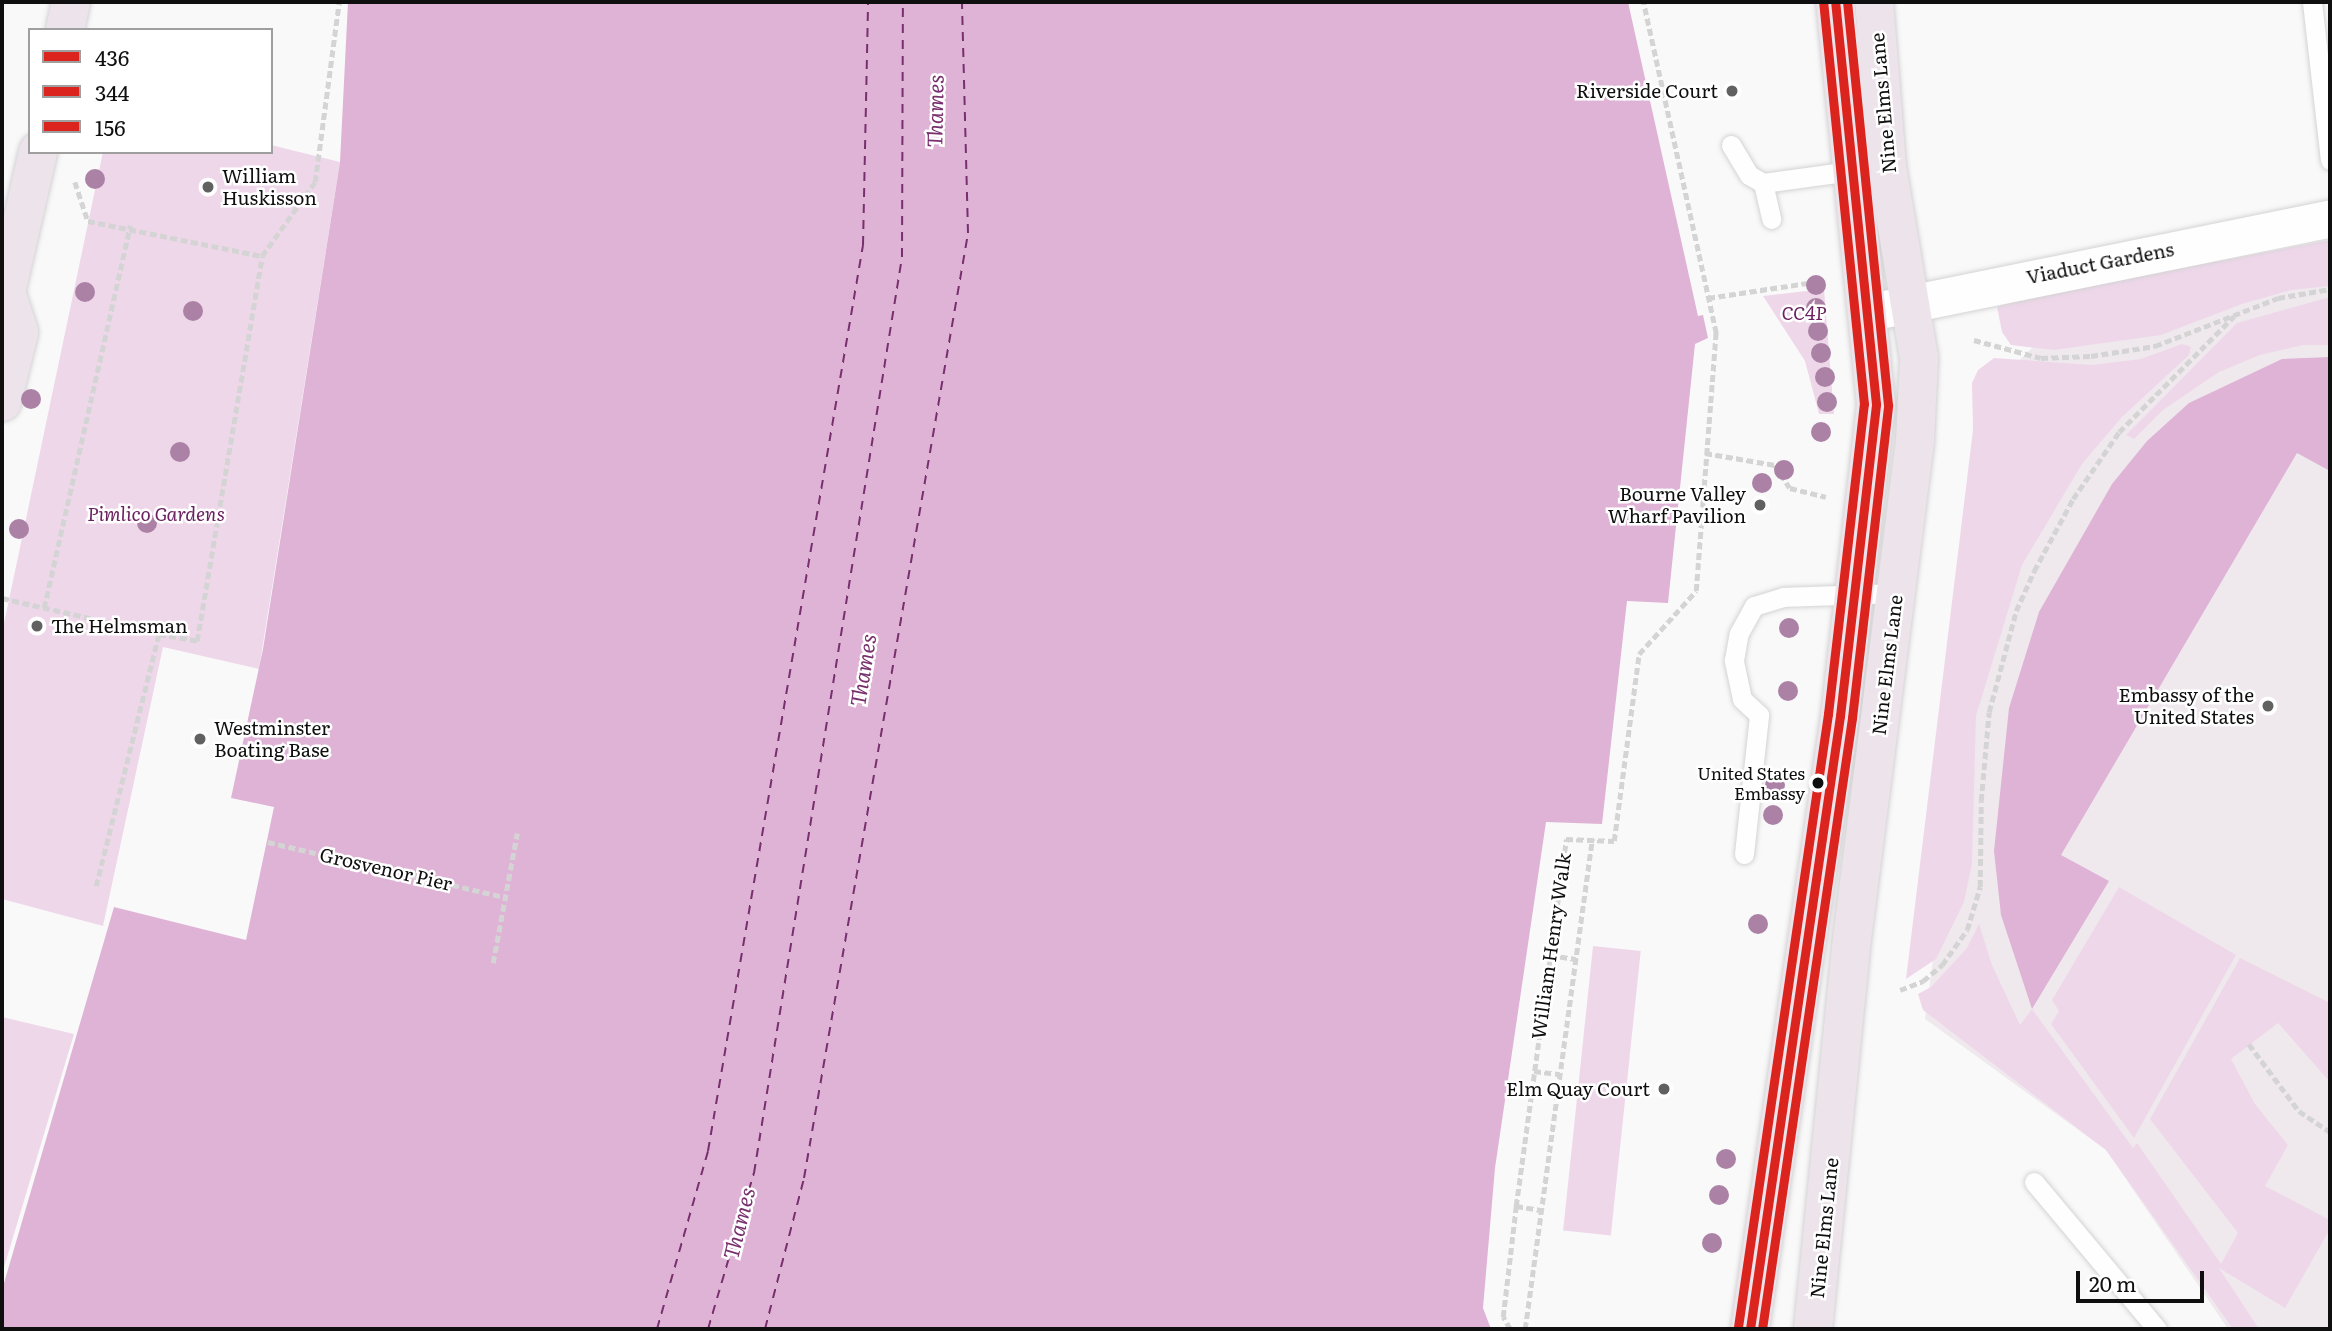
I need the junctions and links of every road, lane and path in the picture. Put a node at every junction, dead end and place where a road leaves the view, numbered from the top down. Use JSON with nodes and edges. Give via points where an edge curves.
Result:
{"nodes":[{"id":1,"x":71,"y":2,"type":"edge"},
{"id":2,"x":339,"y":2,"type":"edge"},
{"id":3,"x":1643,"y":2,"type":"edge"},
{"id":4,"x":1835,"y":2,"type":"edge"},
{"id":5,"x":1874,"y":2,"type":"edge"},
{"id":6,"x":2312,"y":2,"type":"edge"},
{"id":7,"x":65,"y":28,"type":"edge"},
{"id":8,"x":1731,"y":145,"type":"dead end"},
{"id":9,"x":37,"y":154,"type":"edge"},
{"id":10,"x":2330,"y":160,"type":"edge"},
{"id":11,"x":1870,"y":168,"type":"junction"},
{"id":12,"x":76,"y":183,"type":"dead end"},
{"id":13,"x":1763,"y":183,"type":"junction"},
{"id":14,"x":14,"y":198,"type":"edge"},
{"id":15,"x":2330,"y":218,"type":"edge"},
{"id":16,"x":1771,"y":219,"type":"dead end"},
{"id":17,"x":130,"y":226,"type":"junction"},
{"id":18,"x":262,"y":256,"type":"junction"},
{"id":19,"x":1829,"y":279,"type":"dead end"},
{"id":20,"x":2330,"y":289,"type":"edge"},
{"id":21,"x":4,"y":293,"type":"edge"},
{"id":22,"x":1708,"y":298,"type":"junction"},
{"id":23,"x":1913,"y":301,"type":"junction"},
{"id":24,"x":1870,"y":312,"type":"junction"},
{"id":25,"x":2234,"y":316,"type":"junction"},
{"id":26,"x":1975,"y":341,"type":"dead end"},
{"id":27,"x":2,"y":402,"type":"edge"},
{"id":28,"x":1705,"y":453,"type":"junction"},
{"id":29,"x":1830,"y":498,"type":"dead end"},
{"id":30,"x":1896,"y":593,"type":"junction"},
{"id":31,"x":1855,"y":596,"type":"junction"},
{"id":32,"x":2,"y":598,"type":"edge"},
{"id":33,"x":44,"y":608,"type":"junction"},
{"id":34,"x":159,"y":634,"type":"junction"},
{"id":35,"x":517,"y":833,"type":"dead end"},
{"id":36,"x":1592,"y":839,"type":"junction"},
{"id":37,"x":268,"y":842,"type":"dead end"},
{"id":38,"x":1744,"y":854,"type":"dead end"},
{"id":39,"x":96,"y":886,"type":"dead end"},
{"id":40,"x":505,"y":897,"type":"junction"},
{"id":41,"x":1550,"y":955,"type":"junction"},
{"id":42,"x":1576,"y":959,"type":"junction"},
{"id":43,"x":493,"y":963,"type":"dead end"},
{"id":44,"x":1900,"y":990,"type":"dead end"},
{"id":45,"x":2249,"y":1044,"type":"dead end"},
{"id":46,"x":1534,"y":1071,"type":"junction"},
{"id":47,"x":1560,"y":1074,"type":"junction"},
{"id":48,"x":2330,"y":1132,"type":"edge"},
{"id":49,"x":2034,"y":1182,"type":"dead end"},
{"id":50,"x":1516,"y":1206,"type":"junction"},
{"id":51,"x":1541,"y":1210,"type":"junction"},
{"id":52,"x":1510,"y":1329,"type":"edge"},
{"id":53,"x":1525,"y":1329,"type":"edge"},
{"id":54,"x":1750,"y":1329,"type":"edge"},
{"id":55,"x":1813,"y":1329,"type":"edge"},
{"id":56,"x":2157,"y":1329,"type":"edge"}],
"edges":[{"from":1,"to":7,"type":"highway"},
{"from":2,"to":18,"type":"path","via":[[315,182]]},
{"from":3,"to":22,"type":"path","name":"William Henry Walk"},
{"from":4,"to":11,"type":"highway","name":"Nine Elms Lane"},
{"from":5,"to":11,"type":"highway","name":"Nine Elms Lane"},
{"from":6,"to":10,"type":"lane"},
{"from":8,"to":13,"type":"lane","via":[[1749,175]]},
{"from":9,"to":14,"type":"highway"},
{"from":11,"to":13,"type":"lane"},
{"from":11,"to":23,"type":"highway","name":"Nine Elms Lane"},
{"from":11,"to":24,"type":"highway","name":"Nine Elms Lane"},
{"from":12,"to":17,"type":"path","via":[[88,221]]},
{"from":13,"to":16,"type":"lane"},
{"from":14,"to":21,"type":"highway"},
{"from":15,"to":23,"type":"street","name":"Viaduct Gardens"},
{"from":17,"to":18,"type":"path"},
{"from":17,"to":33,"type":"path"},
{"from":18,"to":34,"type":"path","via":[[197,641]]},
{"from":19,"to":22,"type":"path"},
{"from":20,"to":25,"type":"path","via":[[2278,298]]},
{"from":21,"to":27,"type":"highway","via":[[19,332]]},
{"from":22,"to":28,"type":"path","name":"William Henry Walk","via":[[1716,333]]},
{"from":23,"to":24,"type":"street","name":"Viaduct Gardens"},
{"from":23,"to":30,"type":"highway","name":"Nine Elms Lane","via":[[1919,358],[1915,441]]},
{"from":24,"to":31,"type":"highway","name":"Nine Elms Lane","via":[[1876,404]]},
{"from":25,"to":26,"type":"path","via":[[2155,346],[2091,356],[2041,358]]},
{"from":25,"to":44,"type":"path","via":[[2119,432],[2073,499],[2034,571],[2016,611],[1989,712],[1980,887],[1967,930],[1942,965],[1923,981]]},
{"from":28,"to":29,"type":"path","via":[[1775,464],[1790,488]]},
{"from":28,"to":36,"type":"path","name":"William Henry Walk","via":[[1696,591],[1639,654],[1614,841]]},
{"from":30,"to":31,"type":"lane"},
{"from":30,"to":55,"type":"highway","name":"Nine Elms Lane","via":[[1852,939]]},
{"from":31,"to":38,"type":"lane","via":[[1764,601],[1754,606],[1739,633],[1734,660],[1742,699],[1759,715]]},
{"from":31,"to":54,"type":"highway","name":"Nine Elms Lane"},
{"from":32,"to":33,"type":"path"},
{"from":33,"to":34,"type":"path"},
{"from":34,"to":39,"type":"path"},
{"from":35,"to":40,"type":"path"},
{"from":36,"to":41,"type":"path","name":"William Henry Walk","via":[[1566,839]]},
{"from":36,"to":42,"type":"path"},
{"from":37,"to":40,"type":"path","name":"Grosvenor Pier"},
{"from":40,"to":43,"type":"path"},
{"from":41,"to":42,"type":"path"},
{"from":41,"to":46,"type":"path","name":"William Henry Walk"},
{"from":42,"to":47,"type":"path"},
{"from":45,"to":48,"type":"path","via":[[2300,1111]]},
{"from":46,"to":47,"type":"path"},
{"from":46,"to":50,"type":"path","name":"William Henry Walk"},
{"from":47,"to":51,"type":"path"},
{"from":49,"to":56,"type":"lane"},
{"from":50,"to":51,"type":"path"},
{"from":50,"to":52,"type":"path","name":"William Henry Walk","via":[[1503,1317]]},
{"from":51,"to":53,"type":"path"}]}
